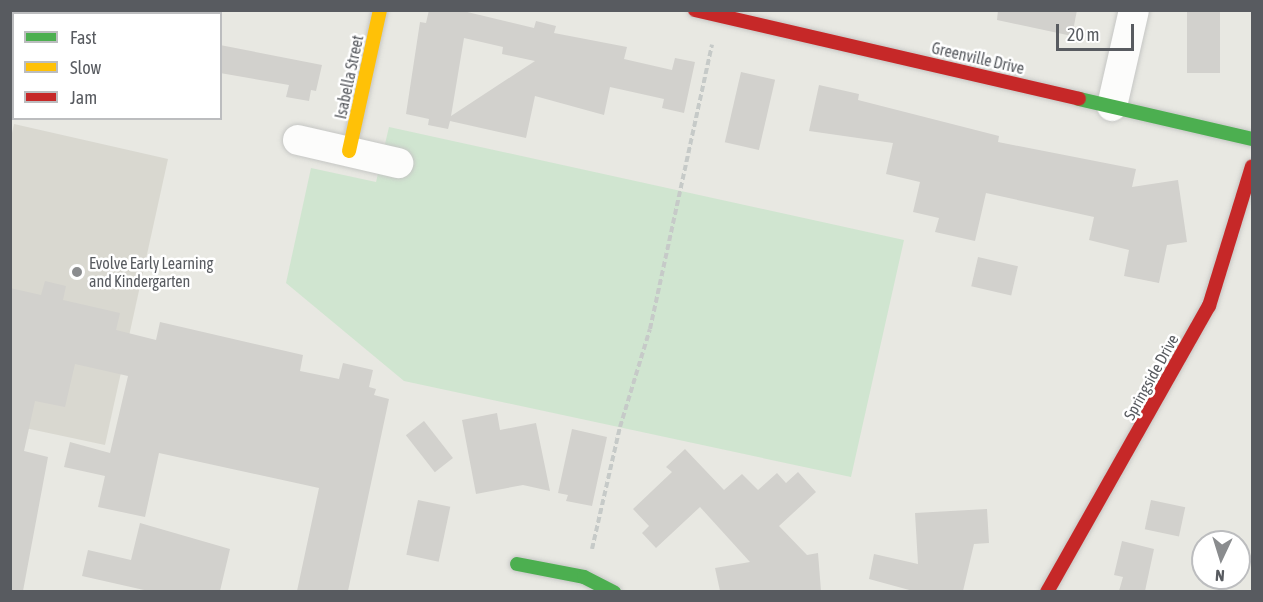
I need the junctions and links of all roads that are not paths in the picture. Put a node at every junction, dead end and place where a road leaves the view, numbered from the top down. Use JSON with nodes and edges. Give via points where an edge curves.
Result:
{"nodes":[{"id":1,"x":380,"y":10,"type":"edge"},
{"id":2,"x":695,"y":10,"type":"edge"},
{"id":3,"x":1134,"y":10,"type":"edge"},
{"id":4,"x":783,"y":20,"type":"edge"},
{"id":5,"x":1112,"y":106,"type":"junction"},
{"id":6,"x":1252,"y":139,"type":"edge"},
{"id":7,"x":298,"y":140,"type":"dead end"},
{"id":8,"x":349,"y":151,"type":"junction"},
{"id":9,"x":398,"y":163,"type":"dead end"},
{"id":10,"x":1252,"y":166,"type":"edge"},
{"id":11,"x":517,"y":564,"type":"dead end"},
{"id":12,"x":614,"y":591,"type":"edge"},
{"id":13,"x":1047,"y":591,"type":"edge"}],
"edges":[{"from":1,"to":8,"type":"street","name":"Isabella Street"},
{"from":2,"to":4,"type":"street","name":"Greenville Drive"},
{"from":3,"to":5,"type":"street"},
{"from":4,"to":5,"type":"street","name":"Greenville Drive"},
{"from":5,"to":6,"type":"street","name":"Greenville Drive"},
{"from":7,"to":8,"type":"street"},
{"from":8,"to":9,"type":"street"},
{"from":10,"to":13,"type":"street","name":"Springside Drive","via":[[1209,306]]},
{"from":11,"to":12,"type":"street","via":[[584,577]]}]}
